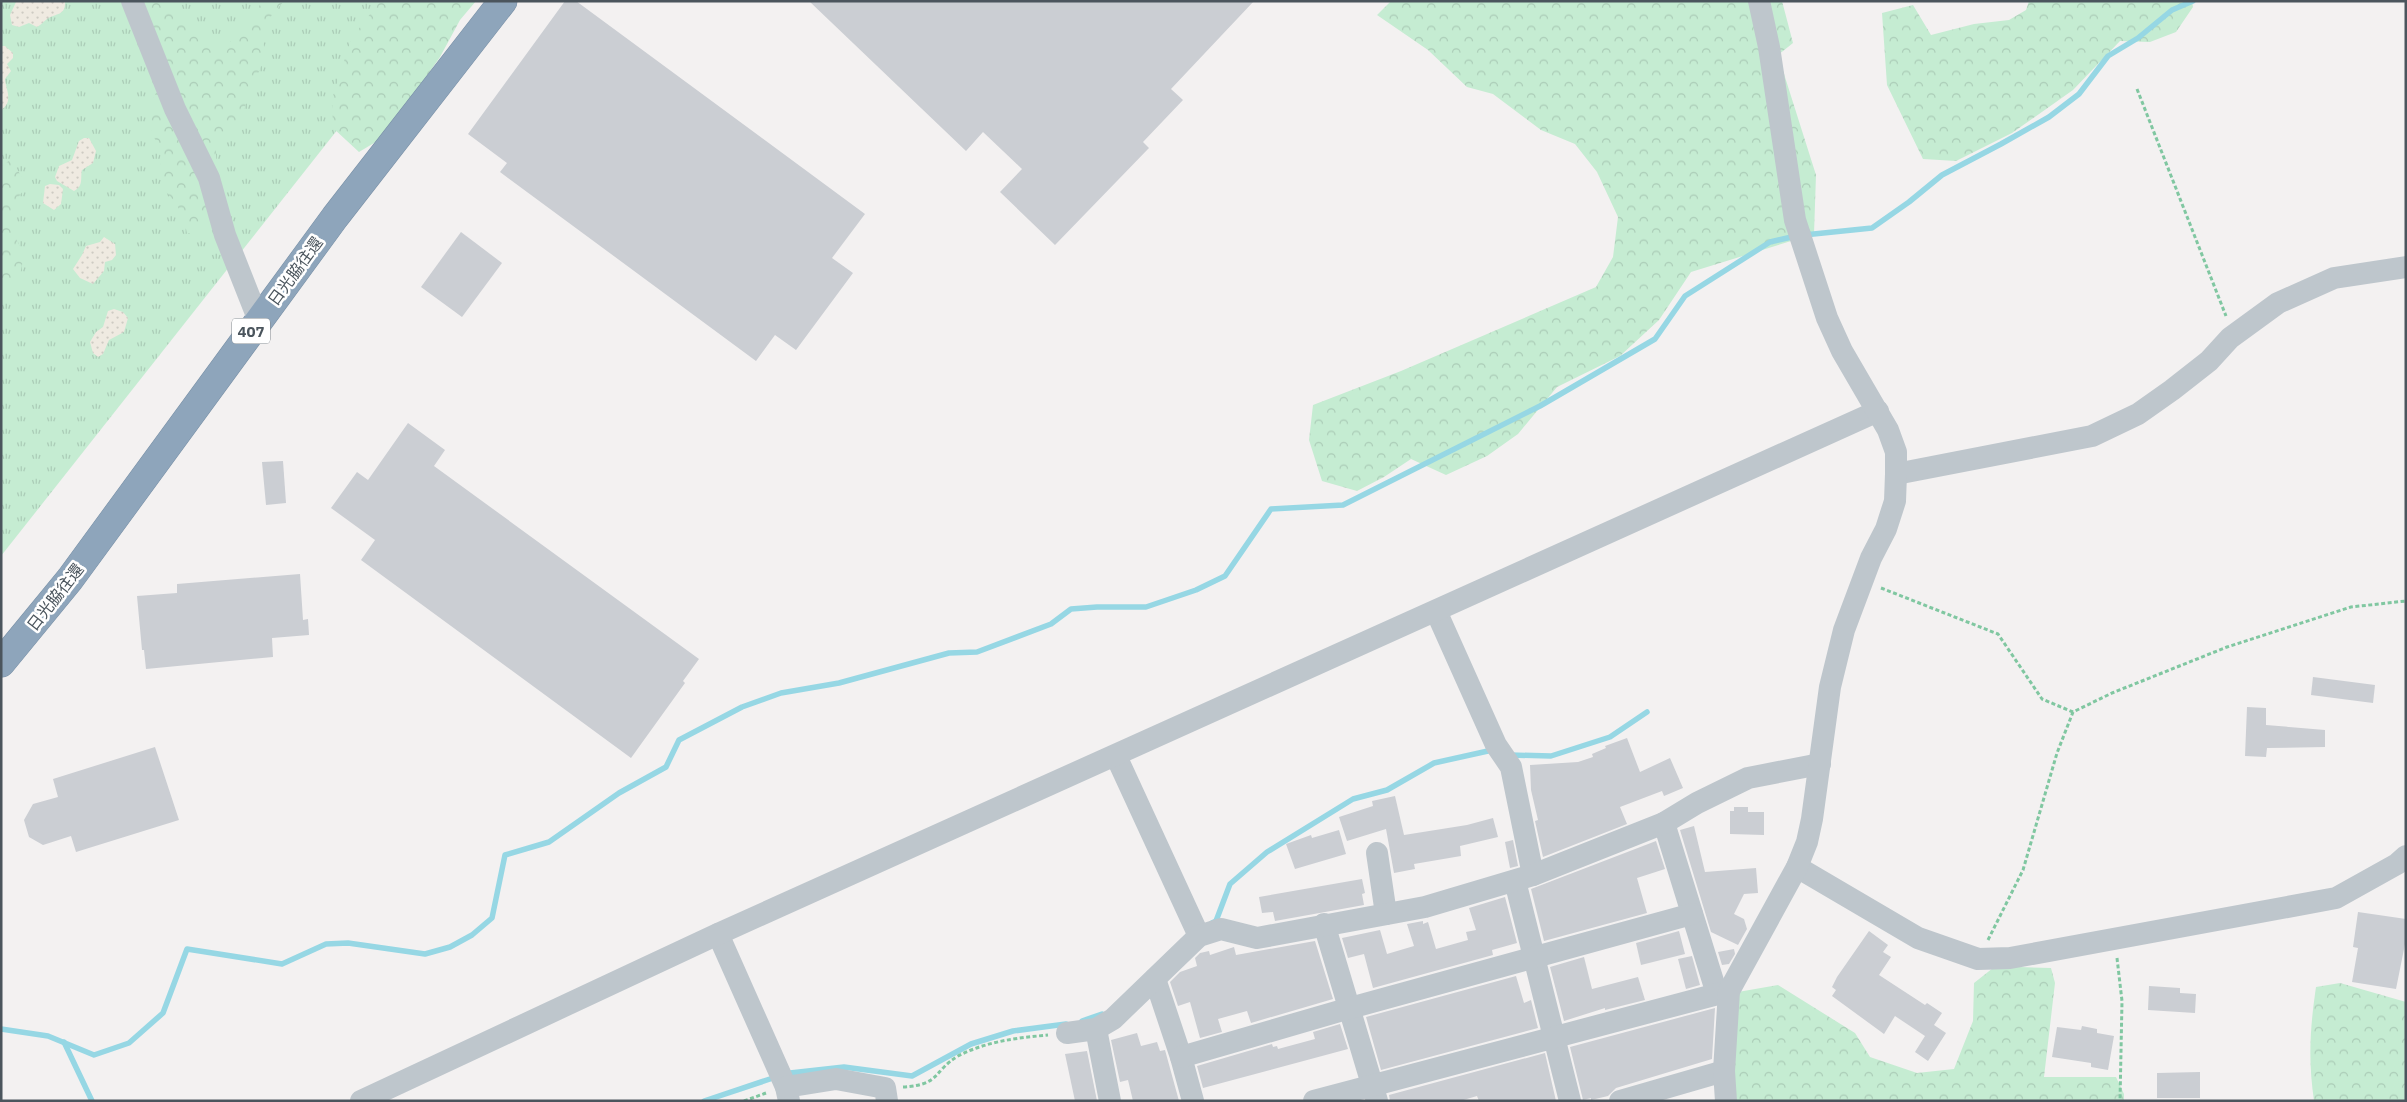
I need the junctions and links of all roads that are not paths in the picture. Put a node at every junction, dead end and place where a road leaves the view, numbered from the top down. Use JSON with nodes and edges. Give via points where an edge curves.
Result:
{"nodes":[{"id":1,"x":132,"y":1,"type":"edge"},
{"id":2,"x":502,"y":1,"type":"edge"},
{"id":3,"x":1759,"y":1,"type":"edge"},
{"id":4,"x":2406,"y":267,"type":"edge"},
{"id":5,"x":259,"y":320,"type":"junction"},
{"id":6,"x":1878,"y":411,"type":"junction"},
{"id":7,"x":1896,"y":474,"type":"junction"},
{"id":8,"x":1436,"y":611,"type":"junction"},
{"id":9,"x":1,"y":663,"type":"edge"},
{"id":10,"x":1116,"y":756,"type":"junction"},
{"id":11,"x":1820,"y":764,"type":"junction"},
{"id":12,"x":1664,"y":823,"type":"junction"},
{"id":13,"x":1377,"y":853,"type":"dead end"},
{"id":14,"x":2406,"y":856,"type":"edge"},
{"id":15,"x":1797,"y":867,"type":"junction"},
{"id":16,"x":1524,"y":878,"type":"junction"},
{"id":17,"x":1386,"y":914,"type":"junction"},
{"id":18,"x":1692,"y":914,"type":"junction"},
{"id":19,"x":1324,"y":924,"type":"junction"},
{"id":20,"x":718,"y":934,"type":"junction"},
{"id":21,"x":1199,"y":936,"type":"junction"},
{"id":22,"x":1534,"y":956,"type":"junction"},
{"id":23,"x":1154,"y":979,"type":"junction"},
{"id":24,"x":1722,"y":992,"type":"junction"},
{"id":25,"x":1350,"y":1008,"type":"junction"},
{"id":26,"x":1096,"y":1029,"type":"junction"},
{"id":27,"x":1067,"y":1033,"type":"road end"},
{"id":28,"x":1555,"y":1037,"type":"junction"},
{"id":29,"x":1181,"y":1057,"type":"junction"},
{"id":30,"x":1724,"y":1071,"type":"junction"},
{"id":31,"x":1375,"y":1092,"type":"edge"},
{"id":32,"x":787,"y":1094,"type":"edge"},
{"id":33,"x":886,"y":1094,"type":"edge"},
{"id":34,"x":361,"y":1101,"type":"edge"},
{"id":35,"x":1110,"y":1101,"type":"edge"},
{"id":36,"x":1193,"y":1101,"type":"edge"},
{"id":37,"x":1314,"y":1101,"type":"edge"},
{"id":38,"x":1570,"y":1101,"type":"edge"},
{"id":39,"x":1620,"y":1101,"type":"edge"},
{"id":40,"x":1726,"y":1101,"type":"edge"}],
"edges":[{"from":1,"to":5,"type":"street","via":[[174,109],[209,178],[225,234]]},
{"from":2,"to":5,"type":"highway","name":"日光脇往還","number":"407"},
{"from":3,"to":6,"type":"street","via":[[1795,220],[1827,318],[1842,351]]},
{"from":4,"to":7,"type":"street","via":[[2334,278],[2278,303],[2234,335],[2209,361],[2138,414],[2092,436]]},
{"from":5,"to":9,"type":"highway","name":"日光脇往還","number":"407","via":[[70,579]]},
{"from":6,"to":7,"type":"street","via":[[1896,452]]},
{"from":6,"to":8,"type":"street"},
{"from":7,"to":11,"type":"street","via":[[1895,501],[1844,630],[1830,687]]},
{"from":8,"to":10,"type":"street"},
{"from":8,"to":16,"type":"street","via":[[1496,745],[1511,767]]},
{"from":10,"to":20,"type":"street"},
{"from":10,"to":21,"type":"street"},
{"from":11,"to":12,"type":"street","via":[[1748,778],[1697,802]]},
{"from":11,"to":15,"type":"street","via":[[1812,819]]},
{"from":12,"to":16,"type":"street"},
{"from":12,"to":18,"type":"street"},
{"from":13,"to":17,"type":"street"},
{"from":14,"to":15,"type":"street","via":[[2336,898],[2010,958],[1978,958],[1918,938]]},
{"from":15,"to":24,"type":"street"},
{"from":16,"to":17,"type":"street","via":[[1425,907]]},
{"from":16,"to":22,"type":"street"},
{"from":17,"to":19,"type":"street"},
{"from":18,"to":22,"type":"street"},
{"from":18,"to":24,"type":"street"},
{"from":19,"to":21,"type":"street","via":[[1257,938],[1221,929]]},
{"from":19,"to":25,"type":"street"},
{"from":20,"to":32,"type":"street"},
{"from":20,"to":34,"type":"street"},
{"from":21,"to":23,"type":"street"},
{"from":22,"to":25,"type":"street"},
{"from":22,"to":28,"type":"street"},
{"from":23,"to":26,"type":"street","via":[[1113,1019]]},
{"from":23,"to":29,"type":"street"},
{"from":24,"to":28,"type":"street"},
{"from":24,"to":30,"type":"street"},
{"from":25,"to":29,"type":"street"},
{"from":25,"to":31,"type":"street"},
{"from":26,"to":27,"type":"street"},
{"from":26,"to":35,"type":"street"},
{"from":28,"to":31,"type":"street"},
{"from":28,"to":38,"type":"street"},
{"from":29,"to":36,"type":"street"},
{"from":30,"to":39,"type":"street"},
{"from":30,"to":40,"type":"street"},
{"from":31,"to":37,"type":"street"},
{"from":32,"to":33,"type":"street","via":[[836,1079]]}]}
